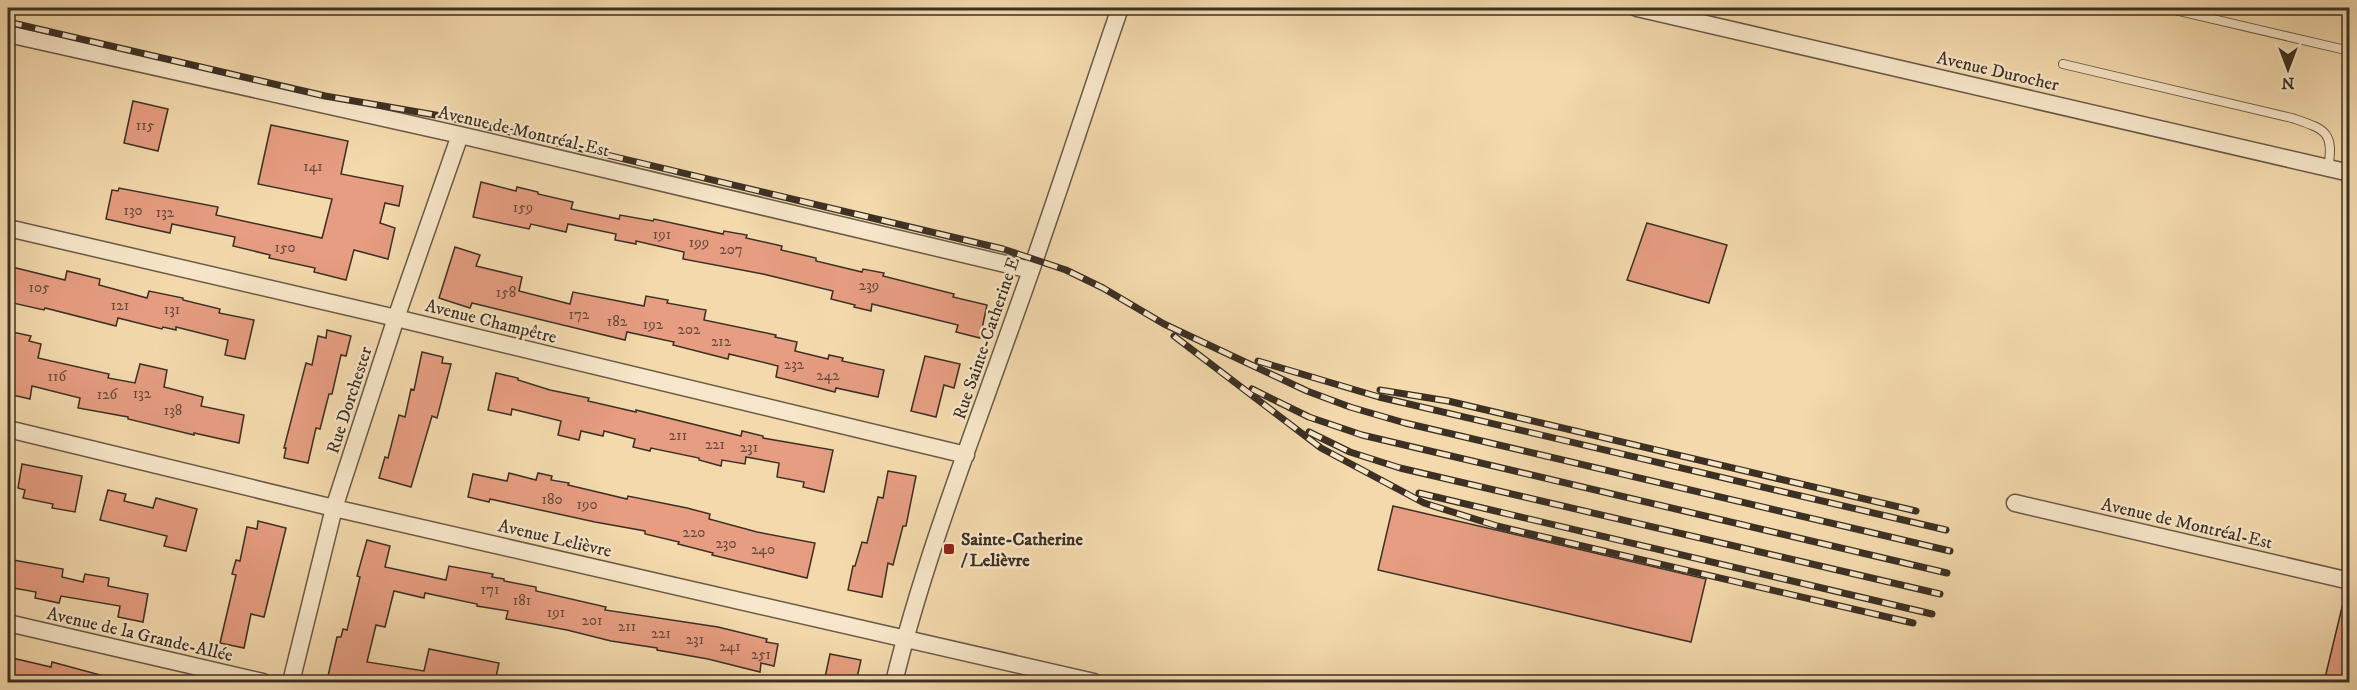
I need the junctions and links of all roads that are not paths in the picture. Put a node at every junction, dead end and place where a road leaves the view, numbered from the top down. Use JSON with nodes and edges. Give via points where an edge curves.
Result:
{"nodes":[{"id":1,"x":1120,"y":8,"type":"edge"},
{"id":2,"x":1637,"y":8,"type":"edge"},
{"id":3,"x":2166,"y":8,"type":"edge"},
{"id":4,"x":8,"y":34,"type":"edge"},
{"id":5,"x":2349,"y":51,"type":"edge"},
{"id":6,"x":2063,"y":64,"type":"dead end"},
{"id":7,"x":460,"y":135,"type":"junction"},
{"id":8,"x":2328,"y":168,"type":"junction"},
{"id":9,"x":2349,"y":173,"type":"edge"},
{"id":10,"x":8,"y":228,"type":"edge"},
{"id":11,"x":1031,"y":270,"type":"junction"},
{"id":12,"x":396,"y":318,"type":"junction"},
{"id":13,"x":8,"y":429,"type":"edge"},
{"id":14,"x":966,"y":455,"type":"junction"},
{"id":15,"x":2015,"y":503,"type":"dead end"},
{"id":16,"x":334,"y":508,"type":"junction"},
{"id":17,"x":2349,"y":581,"type":"edge"},
{"id":18,"x":8,"y":623,"type":"edge"},
{"id":19,"x":905,"y":638,"type":"junction"},
{"id":20,"x":263,"y":682,"type":"edge"},
{"id":21,"x":291,"y":682,"type":"edge"},
{"id":22,"x":894,"y":682,"type":"edge"},
{"id":23,"x":1094,"y":682,"type":"edge"}],
"edges":[{"from":1,"to":11,"type":"street","name":"Rue Sainte-Catherine E"},
{"from":2,"to":8,"type":"street","name":"Avenue Durocher"},
{"from":3,"to":5,"type":"lane"},
{"from":4,"to":7,"type":"street","name":"Avenue de Montréal-Est"},
{"from":6,"to":8,"type":"lane","via":[[2321,128],[2330,141]]},
{"from":7,"to":11,"type":"street","name":"Avenue de Montréal-Est"},
{"from":7,"to":12,"type":"street","name":"Rue Dorchester"},
{"from":8,"to":9,"type":"street","name":"Avenue Durocher"},
{"from":10,"to":12,"type":"street","name":"Avenue Champêtre"},
{"from":11,"to":14,"type":"street","name":"Rue Sainte-Catherine E"},
{"from":12,"to":14,"type":"street","name":"Avenue Champêtre"},
{"from":12,"to":16,"type":"street","name":"Rue Dorchester"},
{"from":13,"to":16,"type":"street","name":"Avenue Lelièvre"},
{"from":14,"to":19,"type":"street","name":"Rue Sainte-Catherine E"},
{"from":15,"to":17,"type":"street","name":"Avenue de Montréal-Est"},
{"from":16,"to":19,"type":"street","name":"Avenue Lelièvre"},
{"from":16,"to":21,"type":"street","name":"Rue Dorchester"},
{"from":18,"to":20,"type":"street","name":"Avenue de la Grande-Allée"},
{"from":19,"to":22,"type":"street","name":"Rue Sainte-Catherine E"},
{"from":19,"to":23,"type":"street","name":"Avenue Lelièvre"}]}
